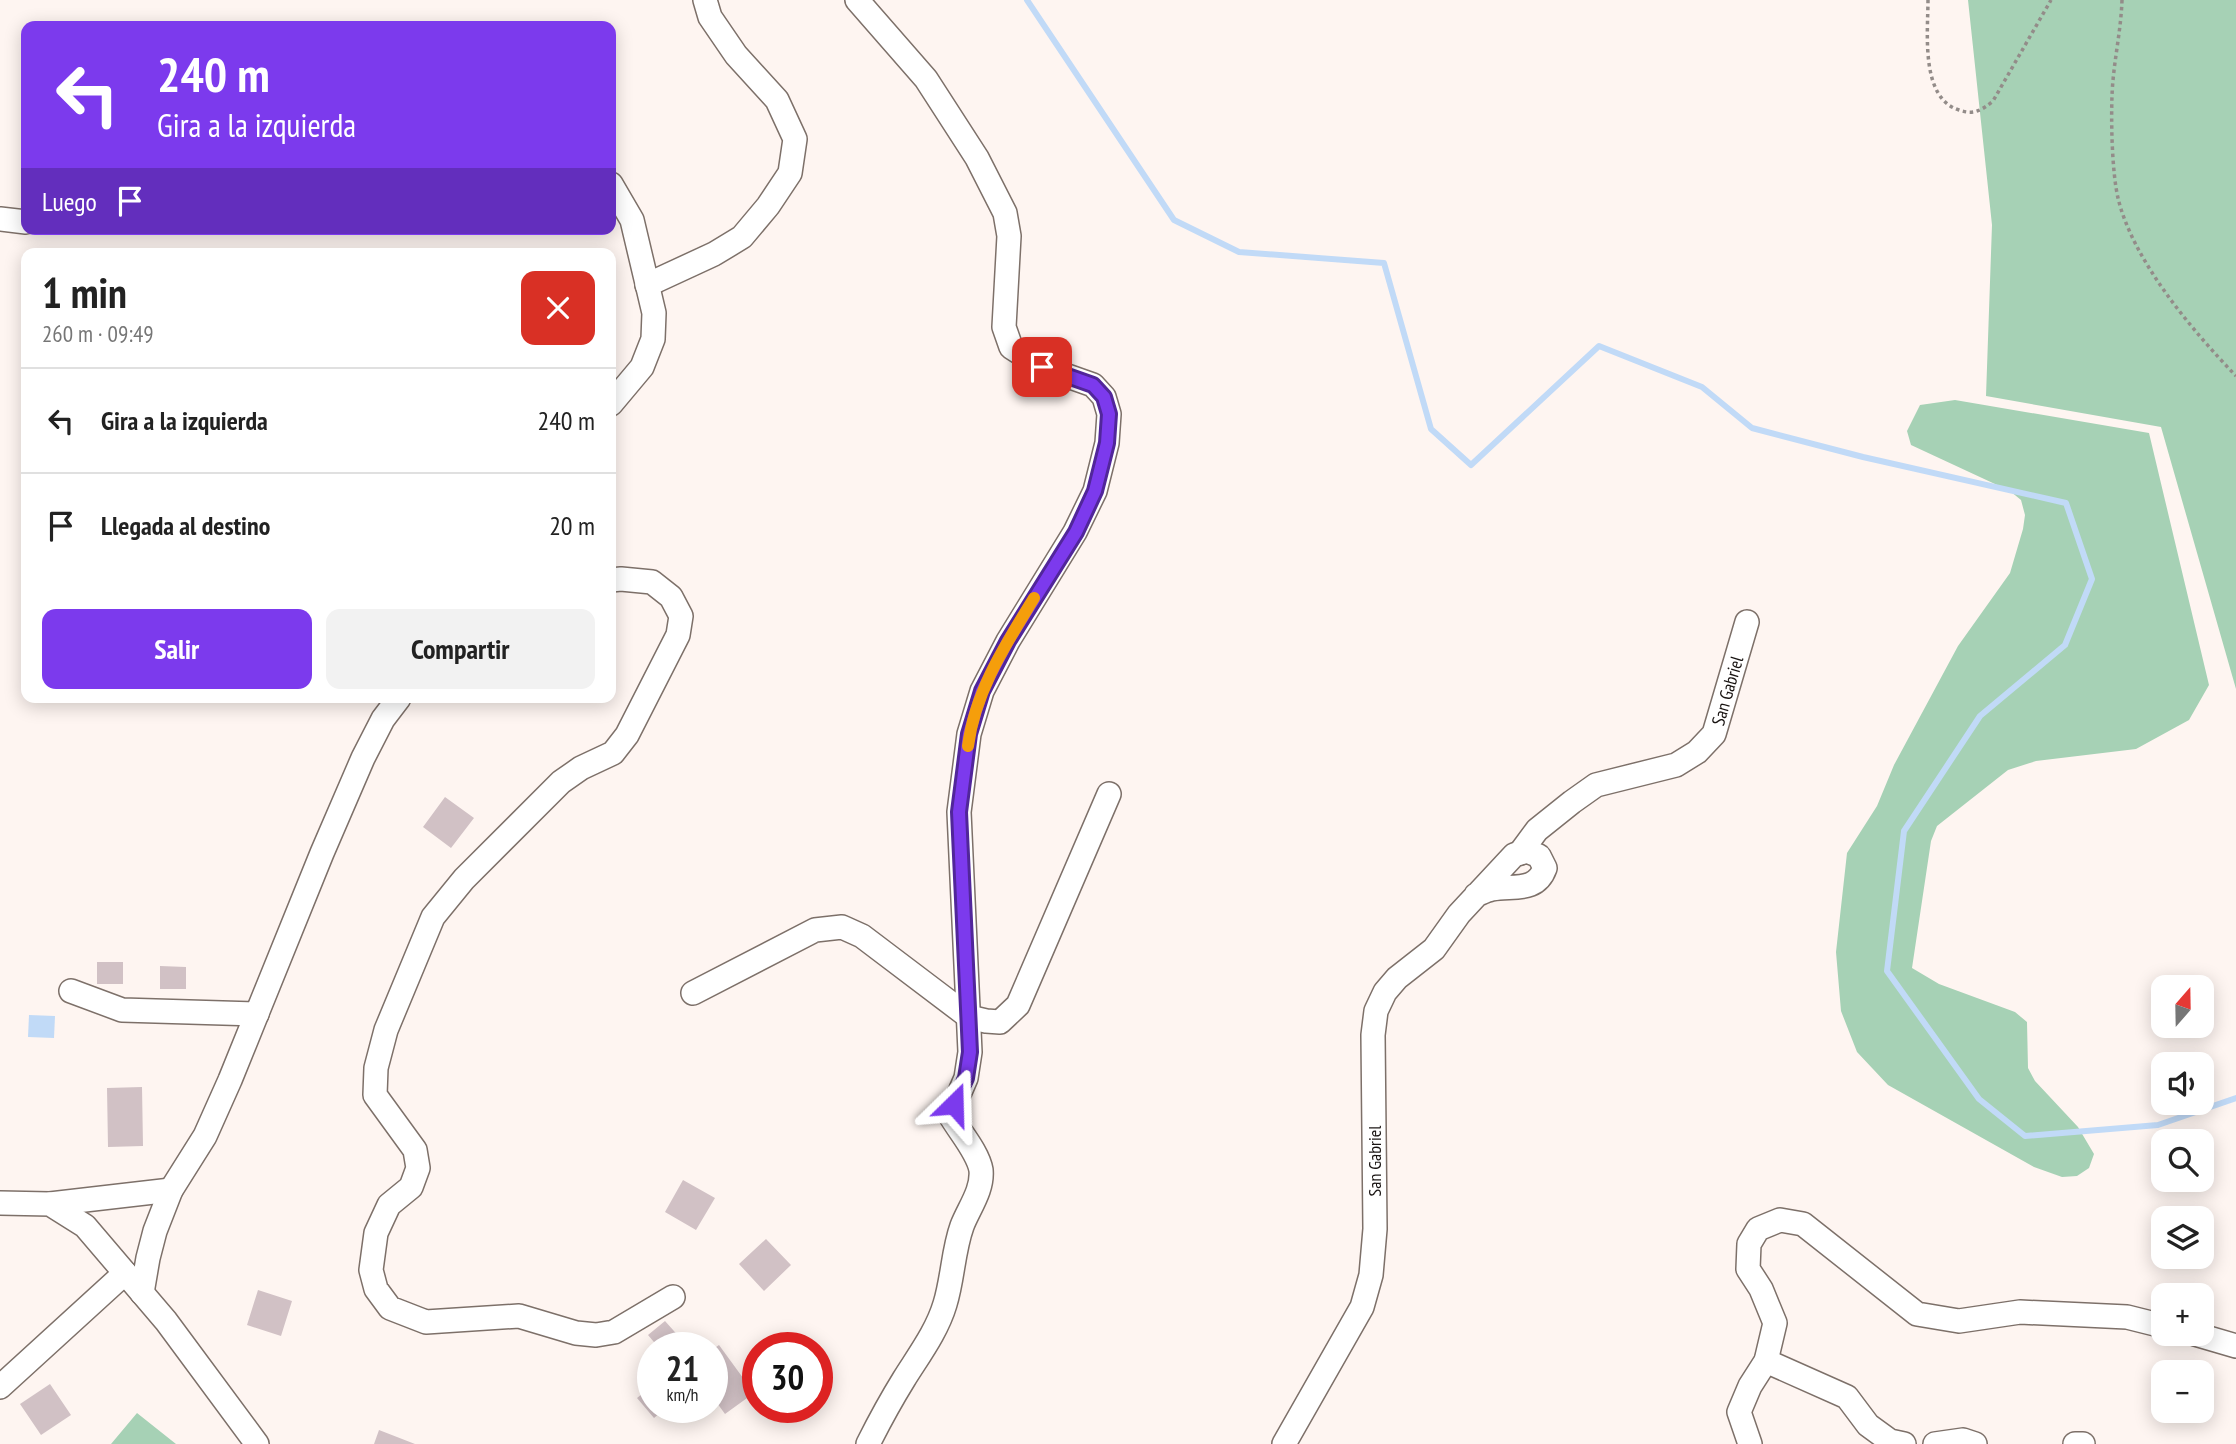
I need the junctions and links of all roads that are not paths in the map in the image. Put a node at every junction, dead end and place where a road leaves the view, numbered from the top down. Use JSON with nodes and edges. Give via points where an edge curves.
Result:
{"nodes":[{"id":1,"x":705,"y":0,"type":"edge"},
{"id":2,"x":857,"y":0,"type":"edge"},
{"id":3,"x":616,"y":193,"type":"edge"},
{"id":4,"x":0,"y":219,"type":"edge"},
{"id":5,"x":21,"y":221,"type":"edge"},
{"id":6,"x":647,"y":285,"type":"junction"},
{"id":7,"x":616,"y":398,"type":"edge"},
{"id":8,"x":616,"y":580,"type":"edge"},
{"id":9,"x":1747,"y":622,"type":"dead end"},
{"id":10,"x":395,"y":703,"type":"edge"},
{"id":11,"x":1109,"y":794,"type":"dead end"},
{"id":12,"x":1520,"y":853,"type":"junction"},
{"id":13,"x":1476,"y":895,"type":"junction"},
{"id":14,"x":71,"y":991,"type":"dead end"},
{"id":15,"x":693,"y":993,"type":"dead end"},
{"id":16,"x":257,"y":1014,"type":"junction"},
{"id":17,"x":969,"y":1017,"type":"junction"},
{"id":18,"x":171,"y":1190,"type":"junction"},
{"id":19,"x":0,"y":1203,"type":"edge"},
{"id":20,"x":50,"y":1204,"type":"junction"},
{"id":21,"x":125,"y":1273,"type":"junction"},
{"id":22,"x":142,"y":1293,"type":"junction"},
{"id":23,"x":673,"y":1297,"type":"dead end"},
{"id":24,"x":2151,"y":1323,"type":"edge"},
{"id":25,"x":2214,"y":1340,"type":"edge"},
{"id":26,"x":2236,"y":1346,"type":"edge"},
{"id":27,"x":1766,"y":1361,"type":"junction"},
{"id":28,"x":0,"y":1387,"type":"edge"},
{"id":29,"x":257,"y":1444,"type":"edge"},
{"id":30,"x":867,"y":1444,"type":"edge"},
{"id":31,"x":1284,"y":1444,"type":"edge"},
{"id":32,"x":1750,"y":1444,"type":"edge"},
{"id":33,"x":1904,"y":1444,"type":"edge"},
{"id":34,"x":1935,"y":1444,"type":"edge"},
{"id":35,"x":1975,"y":1444,"type":"edge"},
{"id":36,"x":2075,"y":1444,"type":"edge"},
{"id":37,"x":2082,"y":1444,"type":"edge"}],
"edges":[{"from":1,"to":6,"type":"street","via":[[710,17],[736,55],[777,100],[795,139],[790,173],[742,237]]},
{"from":2,"to":17,"type":"street","via":[[926,79],[978,158],[1005,213],[1009,236],[1004,327],[1011,347],[1042,367],[1093,385],[1104,397],[1109,414],[1095,491],[1076,532],[982,691],[969,734],[959,812]]},
{"from":3,"to":6,"type":"street","via":[[632,220]]},
{"from":4,"to":5,"type":"street"},
{"from":6,"to":7,"type":"street","via":[[654,313],[653,339],[642,367]]},
{"from":8,"to":23,"type":"street","via":[[652,582],[671,597],[681,616],[678,635],[627,735],[613,753],[561,782],[464,878],[433,917],[386,1030],[376,1068],[375,1095],[415,1150],[418,1168],[411,1187],[389,1205],[376,1233],[371,1270],[376,1289],[390,1307],[426,1322],[519,1317],[596,1335],[614,1332]]},
{"from":9,"to":12,"type":"street","name":"San Gabriel","via":[[1714,734],[1697,752],[1676,765],[1596,785],[1537,830]]},
{"from":10,"to":16,"type":"street","via":[[363,758]]},
{"from":11,"to":17,"type":"street","via":[[1018,1005],[1000,1022]]},
{"from":12,"to":13,"type":"street","name":"San Gabriel"},
{"from":12,"to":13,"type":"street","via":[[1539,856],[1545,868],[1541,877],[1528,886]]},
{"from":13,"to":31,"type":"street","name":"San Gabriel","via":[[1434,948],[1385,992],[1376,1012],[1371,1275],[1362,1307]]},
{"from":14,"to":16,"type":"street","via":[[122,1010]]},
{"from":15,"to":17,"type":"street","via":[[815,930],[842,927],[862,936]]},
{"from":16,"to":18,"type":"street","via":[[205,1136]]},
{"from":17,"to":30,"type":"street","via":[[966,1078],[950,1115],[981,1171],[976,1195],[955,1249],[945,1304],[929,1340]]},
{"from":18,"to":20,"type":"street"},
{"from":18,"to":22,"type":"street","via":[[155,1231]]},
{"from":19,"to":20,"type":"street"},
{"from":20,"to":21,"type":"street","via":[[85,1226]]},
{"from":21,"to":22,"type":"street"},
{"from":21,"to":28,"type":"street"},
{"from":22,"to":29,"type":"street"},
{"from":24,"to":27,"type":"street","via":[[2127,1317],[2020,1312],[1959,1321],[1917,1314],[1803,1224],[1780,1220],[1758,1229],[1749,1244],[1748,1269],[1775,1323]]},
{"from":25,"to":26,"type":"street"},
{"from":27,"to":32,"type":"street","via":[[1739,1412]]},
{"from":27,"to":33,"type":"street","via":[[1847,1397],[1868,1425],[1890,1441]]},
{"from":34,"to":35,"type":"street","via":[[1963,1440]]},
{"from":36,"to":37,"type":"street"}]}
